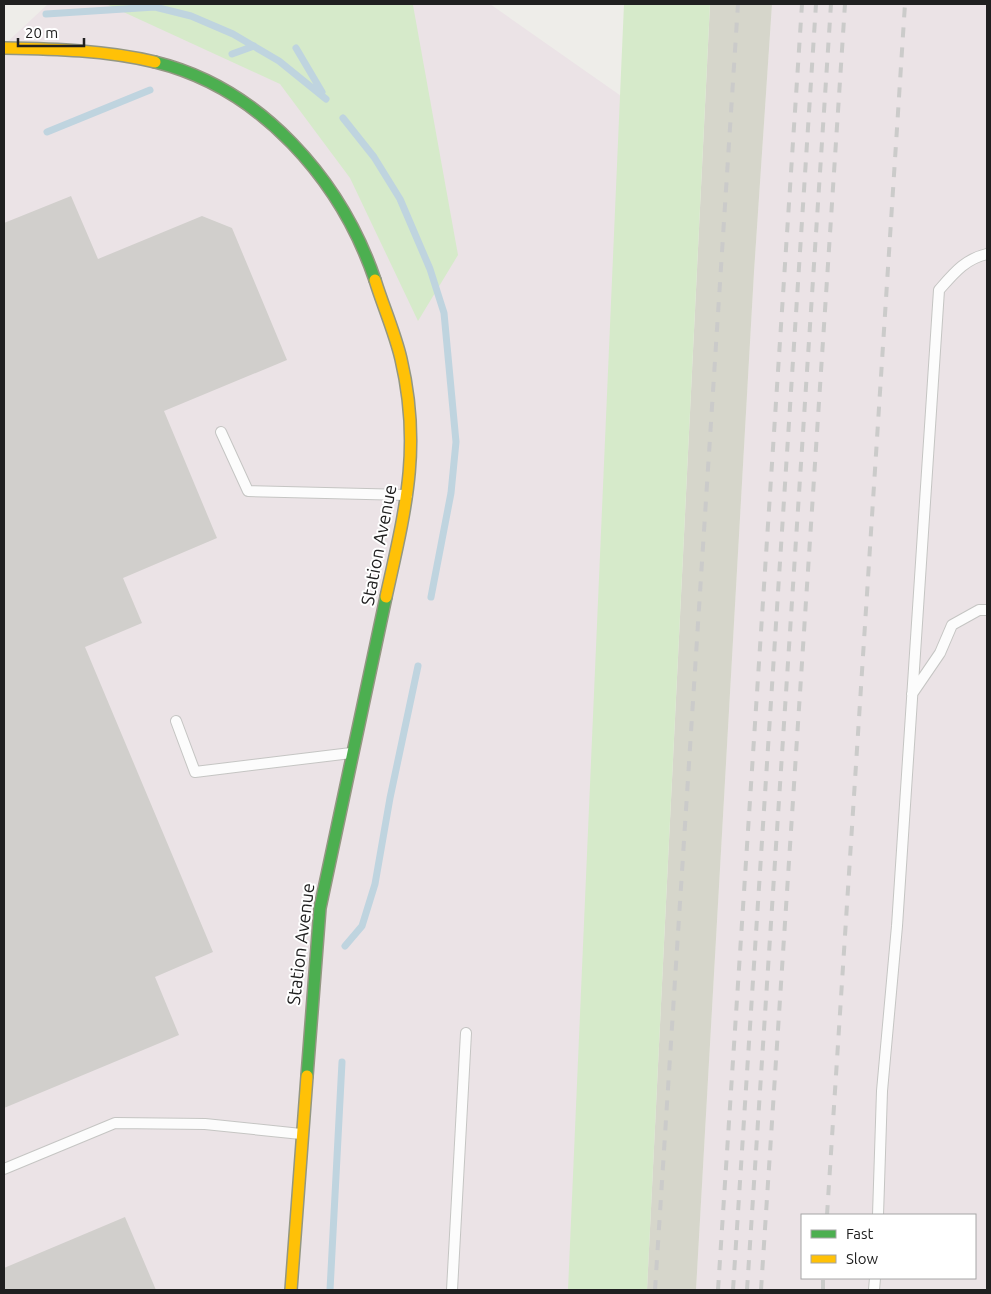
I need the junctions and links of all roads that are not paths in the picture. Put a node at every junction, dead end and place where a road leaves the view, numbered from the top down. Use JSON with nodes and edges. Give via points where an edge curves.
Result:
{"nodes":[{"id":1,"x":4,"y":48,"type":"edge"},
{"id":2,"x":987,"y":254,"type":"edge"},
{"id":3,"x":222,"y":432,"type":"dead end"},
{"id":4,"x":408,"y":495,"type":"junction"},
{"id":5,"x":987,"y":610,"type":"edge"},
{"id":6,"x":912,"y":694,"type":"junction"},
{"id":7,"x":176,"y":721,"type":"dead end"},
{"id":8,"x":353,"y":753,"type":"junction"},
{"id":9,"x":466,"y":1033,"type":"dead end"},
{"id":10,"x":302,"y":1134,"type":"junction"},
{"id":11,"x":4,"y":1169,"type":"edge"},
{"id":12,"x":878,"y":1214,"type":"edge"},
{"id":13,"x":290,"y":1290,"type":"edge"},
{"id":14,"x":452,"y":1290,"type":"edge"}],
"edges":[{"from":1,"to":4,"type":"street","name":"Station Avenue","via":[[126,55],[175,67],[224,91],[269,120],[309,162],[335,196],[363,246],[401,358],[409,401],[412,453]]},
{"from":2,"to":6,"type":"lane","via":[[958,268],[940,290]]},
{"from":3,"to":4,"type":"lane","via":[[248,491]]},
{"from":4,"to":8,"type":"street","name":"Station Avenue"},
{"from":5,"to":6,"type":"lane","via":[[979,610],[952,625],[940,652]]},
{"from":6,"to":12,"type":"lane","via":[[897,926],[882,1091]]},
{"from":7,"to":8,"type":"lane","via":[[195,772]]},
{"from":8,"to":10,"type":"street","name":"Station Avenue","via":[[320,908]]},
{"from":9,"to":14,"type":"lane"},
{"from":10,"to":11,"type":"lane","via":[[205,1124],[115,1122]]},
{"from":10,"to":13,"type":"street","name":"Station Avenue"}]}
